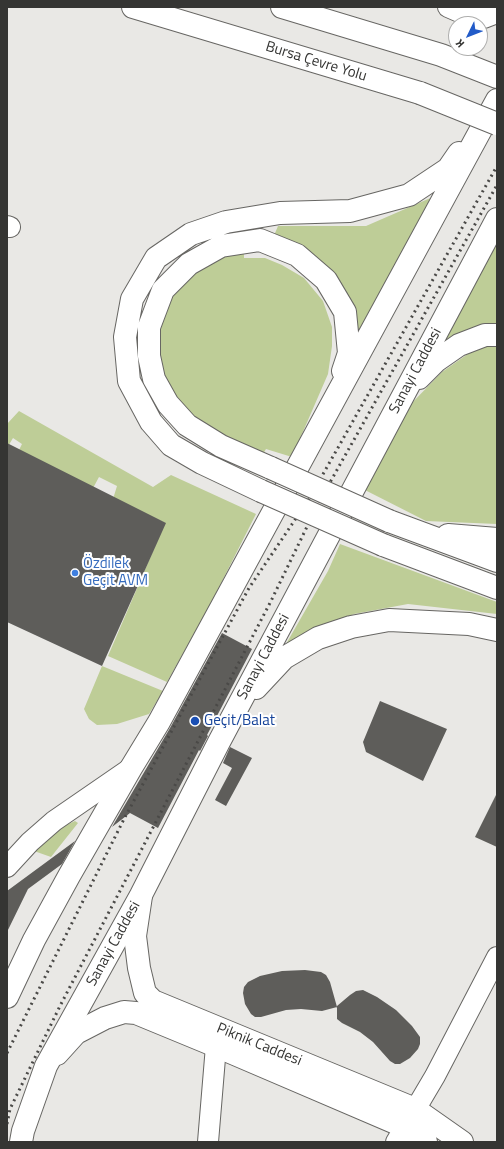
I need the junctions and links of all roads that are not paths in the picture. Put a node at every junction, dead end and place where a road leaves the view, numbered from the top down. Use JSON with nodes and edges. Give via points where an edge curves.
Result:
{"nodes":[{"id":1,"x":133,"y":7,"type":"edge"},
{"id":2,"x":282,"y":7,"type":"edge"},
{"id":3,"x":448,"y":7,"type":"edge"},
{"id":4,"x":491,"y":15,"type":"edge"},
{"id":5,"x":497,"y":77,"type":"edge"},
{"id":6,"x":497,"y":93,"type":"edge"},
{"id":7,"x":497,"y":100,"type":"edge"},
{"id":8,"x":497,"y":124,"type":"edge"},
{"id":9,"x":497,"y":219,"type":"edge"},
{"id":10,"x":497,"y":334,"type":"edge"},
{"id":11,"x":401,"y":398,"type":"junction"},
{"id":12,"x":324,"y":419,"type":"junction"},
{"id":13,"x":421,"y":533,"type":"junction"},
{"id":14,"x":497,"y":539,"type":"edge"},
{"id":15,"x":497,"y":561,"type":"edge"},
{"id":16,"x":497,"y":588,"type":"edge"},
{"id":17,"x":497,"y":630,"type":"edge"},
{"id":18,"x":218,"y":742,"type":"junction"},
{"id":19,"x":131,"y":768,"type":"junction"},
{"id":20,"x":7,"y":867,"type":"edge"},
{"id":21,"x":141,"y":895,"type":"junction"},
{"id":22,"x":497,"y":957,"type":"edge"},
{"id":23,"x":7,"y":997,"type":"edge"},
{"id":24,"x":216,"y":1046,"type":"junction"},
{"id":25,"x":46,"y":1066,"type":"junction"},
{"id":26,"x":405,"y":1126,"type":"edge"},
{"id":27,"x":21,"y":1142,"type":"edge"},
{"id":28,"x":208,"y":1142,"type":"edge"},
{"id":29,"x":426,"y":1142,"type":"edge"},
{"id":30,"x":462,"y":1142,"type":"edge"}],
"edges":[{"from":1,"to":8,"type":"main road","name":"Bursa Çevre Yolu","bridge":true,"via":[[420,93]]},
{"from":2,"to":5,"type":"main road","via":[[442,55]]},
{"from":3,"to":4,"type":"street","via":[[464,14]]},
{"from":6,"to":16,"type":"main road","bridge":true,"via":[[448,169],[409,194],[350,211],[280,214],[226,222],[191,234],[156,258],[132,299],[125,337],[129,381],[151,422],[172,445],[202,463],[261,491],[383,545]]},
{"from":7,"to":12,"type":"main road"},
{"from":9,"to":11,"type":"main road","name":"Sanayi Caddesi"},
{"from":10,"to":11,"type":"main road","via":[[485,335],[460,345],[436,361]]},
{"from":11,"to":18,"type":"main road","name":"Sanayi Caddesi"},
{"from":12,"to":13,"type":"main road","bridge":true,"via":[[349,353],[345,312],[326,280],[297,255],[260,240],[221,246],[189,264],[163,290],[149,327],[149,356],[154,378],[168,404],[187,425],[221,446]]},
{"from":12,"to":19,"type":"main road","via":[[159,722]]},
{"from":13,"to":14,"type":"main road"},
{"from":13,"to":15,"type":"main road"},
{"from":17,"to":18,"type":"main road","via":[[469,624],[389,620],[351,627],[318,638],[284,658],[256,688]]},
{"from":18,"to":21,"type":"main road","name":"Sanayi Caddesi"},
{"from":19,"to":20,"type":"street","via":[[54,821]]},
{"from":19,"to":23,"type":"main road","via":[[34,940]]},
{"from":21,"to":25,"type":"main road","name":"Sanayi Caddesi"},
{"from":21,"to":26,"type":"main road","name":"Piknik Caddesi","via":[[135,936],[138,968],[145,993],[154,1001]]},
{"from":22,"to":26,"type":"street","via":[[435,1076]]},
{"from":24,"to":25,"type":"main road","name":"Piknik Caddesi","via":[[136,1013],[124,1012],[76,1032]]},
{"from":24,"to":26,"type":"main road","name":"Piknik Caddesi"},
{"from":24,"to":28,"type":"street"},
{"from":25,"to":27,"type":"main road","name":"Sanayi Caddesi"},
{"from":26,"to":29,"type":"main road","name":"Piknik Caddesi"},
{"from":26,"to":30,"type":"main road","name":"Piknik Caddesi"}]}
